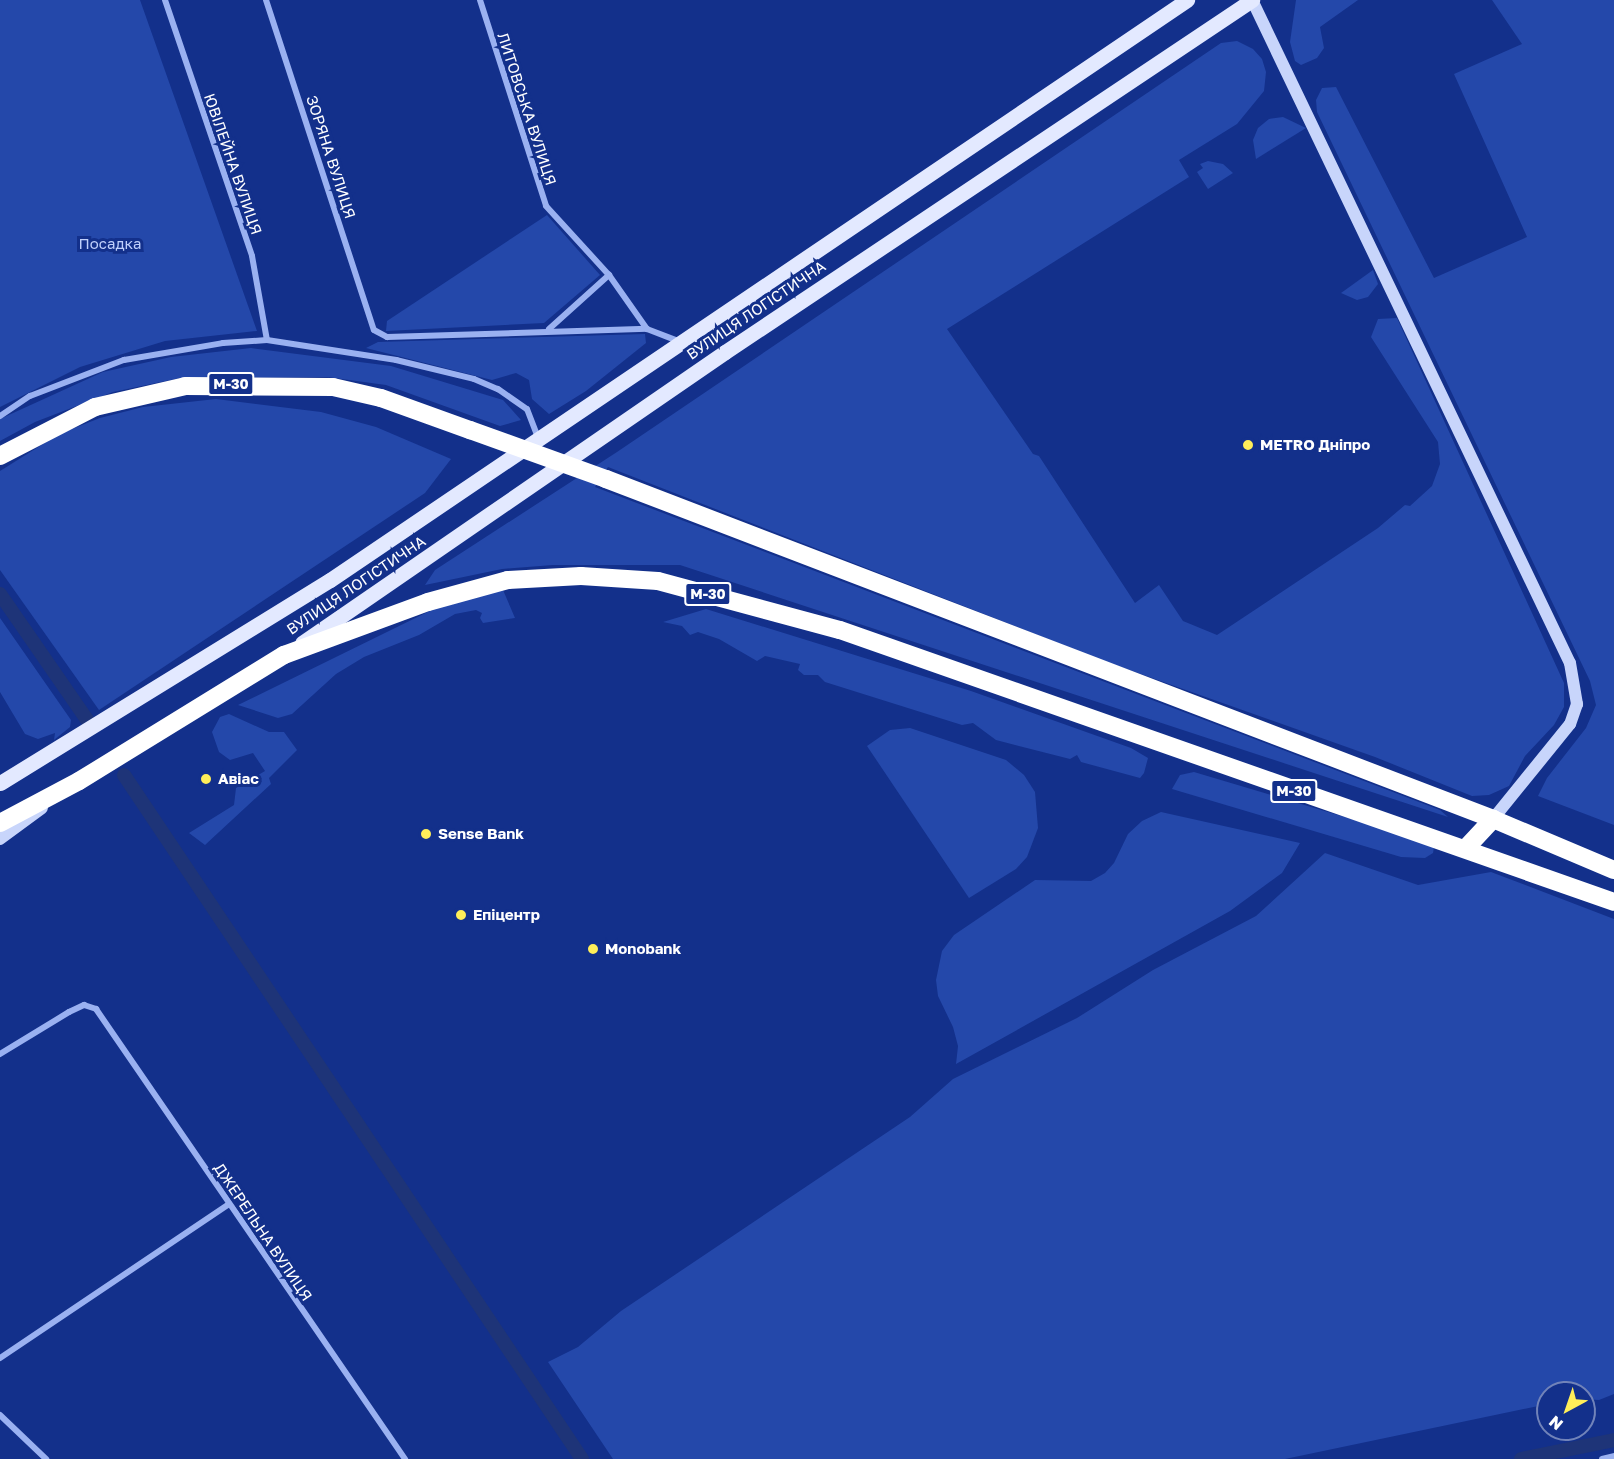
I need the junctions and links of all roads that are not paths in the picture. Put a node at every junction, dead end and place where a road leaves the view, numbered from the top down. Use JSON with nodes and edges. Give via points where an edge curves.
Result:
{"nodes":[{"id":1,"x":165,"y":0,"type":"edge"},
{"id":2,"x":266,"y":0,"type":"edge"},
{"id":3,"x":480,"y":0,"type":"edge"},
{"id":4,"x":1187,"y":0,"type":"edge"},
{"id":5,"x":1252,"y":0,"type":"edge"},
{"id":6,"x":609,"y":275,"type":"junction"},
{"id":7,"x":549,"y":329,"type":"junction"},
{"id":8,"x":647,"y":329,"type":"junction"},
{"id":9,"x":267,"y":339,"type":"junction"},
{"id":10,"x":684,"y":344,"type":"junction"},
{"id":11,"x":0,"y":416,"type":"edge"},
{"id":12,"x":538,"y":440,"type":"junction"},
{"id":13,"x":0,"y":456,"type":"edge"},
{"id":14,"x":284,"y":655,"type":"junction"},
{"id":15,"x":79,"y":781,"type":"junction"},
{"id":16,"x":0,"y":783,"type":"edge"},
{"id":17,"x":1493,"y":819,"type":"junction"},
{"id":18,"x":0,"y":824,"type":"edge"},
{"id":19,"x":0,"y":839,"type":"edge"},
{"id":20,"x":1466,"y":848,"type":"junction"},
{"id":21,"x":1614,"y":870,"type":"edge"},
{"id":22,"x":1614,"y":902,"type":"edge"},
{"id":23,"x":0,"y":1054,"type":"edge"},
{"id":24,"x":229,"y":1204,"type":"junction"},
{"id":25,"x":0,"y":1358,"type":"edge"},
{"id":26,"x":0,"y":1415,"type":"edge"},
{"id":27,"x":1614,"y":1456,"type":"edge"},
{"id":28,"x":46,"y":1459,"type":"edge"},
{"id":29,"x":405,"y":1459,"type":"edge"},
{"id":30,"x":1602,"y":1459,"type":"edge"}],
"edges":[{"from":1,"to":9,"type":"street","name":"ЮВІЛЕЙНА ВУЛИЦЯ","via":[[252,256]]},
{"from":2,"to":7,"type":"street","name":"ЗОРЯНА ВУЛИЦЯ","via":[[374,330],[387,337]]},
{"from":3,"to":6,"type":"street","name":"ЛИТОВСЬКА ВУЛИЦЯ","via":[[546,206]]},
{"from":4,"to":10,"type":"main road"},
{"from":5,"to":14,"type":"main road","name":"ВУЛИЦЯ ЛОГІСТИЧНА","via":[[725,352],[359,608]]},
{"from":5,"to":17,"type":"street","via":[[1400,302],[1575,680],[1577,704],[1570,724]]},
{"from":6,"to":7,"type":"street"},
{"from":6,"to":8,"type":"street","name":"ЛИТОВСЬКА ВУЛИЦЯ"},
{"from":7,"to":8,"type":"street"},
{"from":8,"to":10,"type":"street"},
{"from":9,"to":11,"type":"street","via":[[124,360],[30,396]]},
{"from":9,"to":12,"type":"street","via":[[396,360],[474,379],[498,389],[527,409]]},
{"from":10,"to":12,"type":"main road"},
{"from":12,"to":16,"type":"main road","via":[[330,580]]},
{"from":13,"to":17,"type":"highway","number":"М-30","bridge":true,"via":[[95,406],[184,386],[333,387],[381,398],[606,479]]},
{"from":14,"to":15,"type":"highway","number":"М-30"},
{"from":14,"to":20,"type":"highway","number":"М-30","via":[[428,602],[508,580],[581,576],[658,581],[840,630]]},
{"from":15,"to":18,"type":"highway","number":"М-30"},
{"from":15,"to":19,"type":"street"},
{"from":17,"to":20,"type":"highway"},
{"from":17,"to":21,"type":"highway","number":"М-30"},
{"from":20,"to":22,"type":"highway","number":"М-30"},
{"from":23,"to":24,"type":"street","name":"ДЖЕРЕЛЬНА ВУЛИЦЯ","via":[[84,1005],[96,1009]]},
{"from":24,"to":25,"type":"street"},
{"from":24,"to":29,"type":"street","name":"ДЖЕРЕЛЬНА ВУЛИЦЯ"},
{"from":26,"to":28,"type":"street"},
{"from":27,"to":30,"type":"street"}]}
